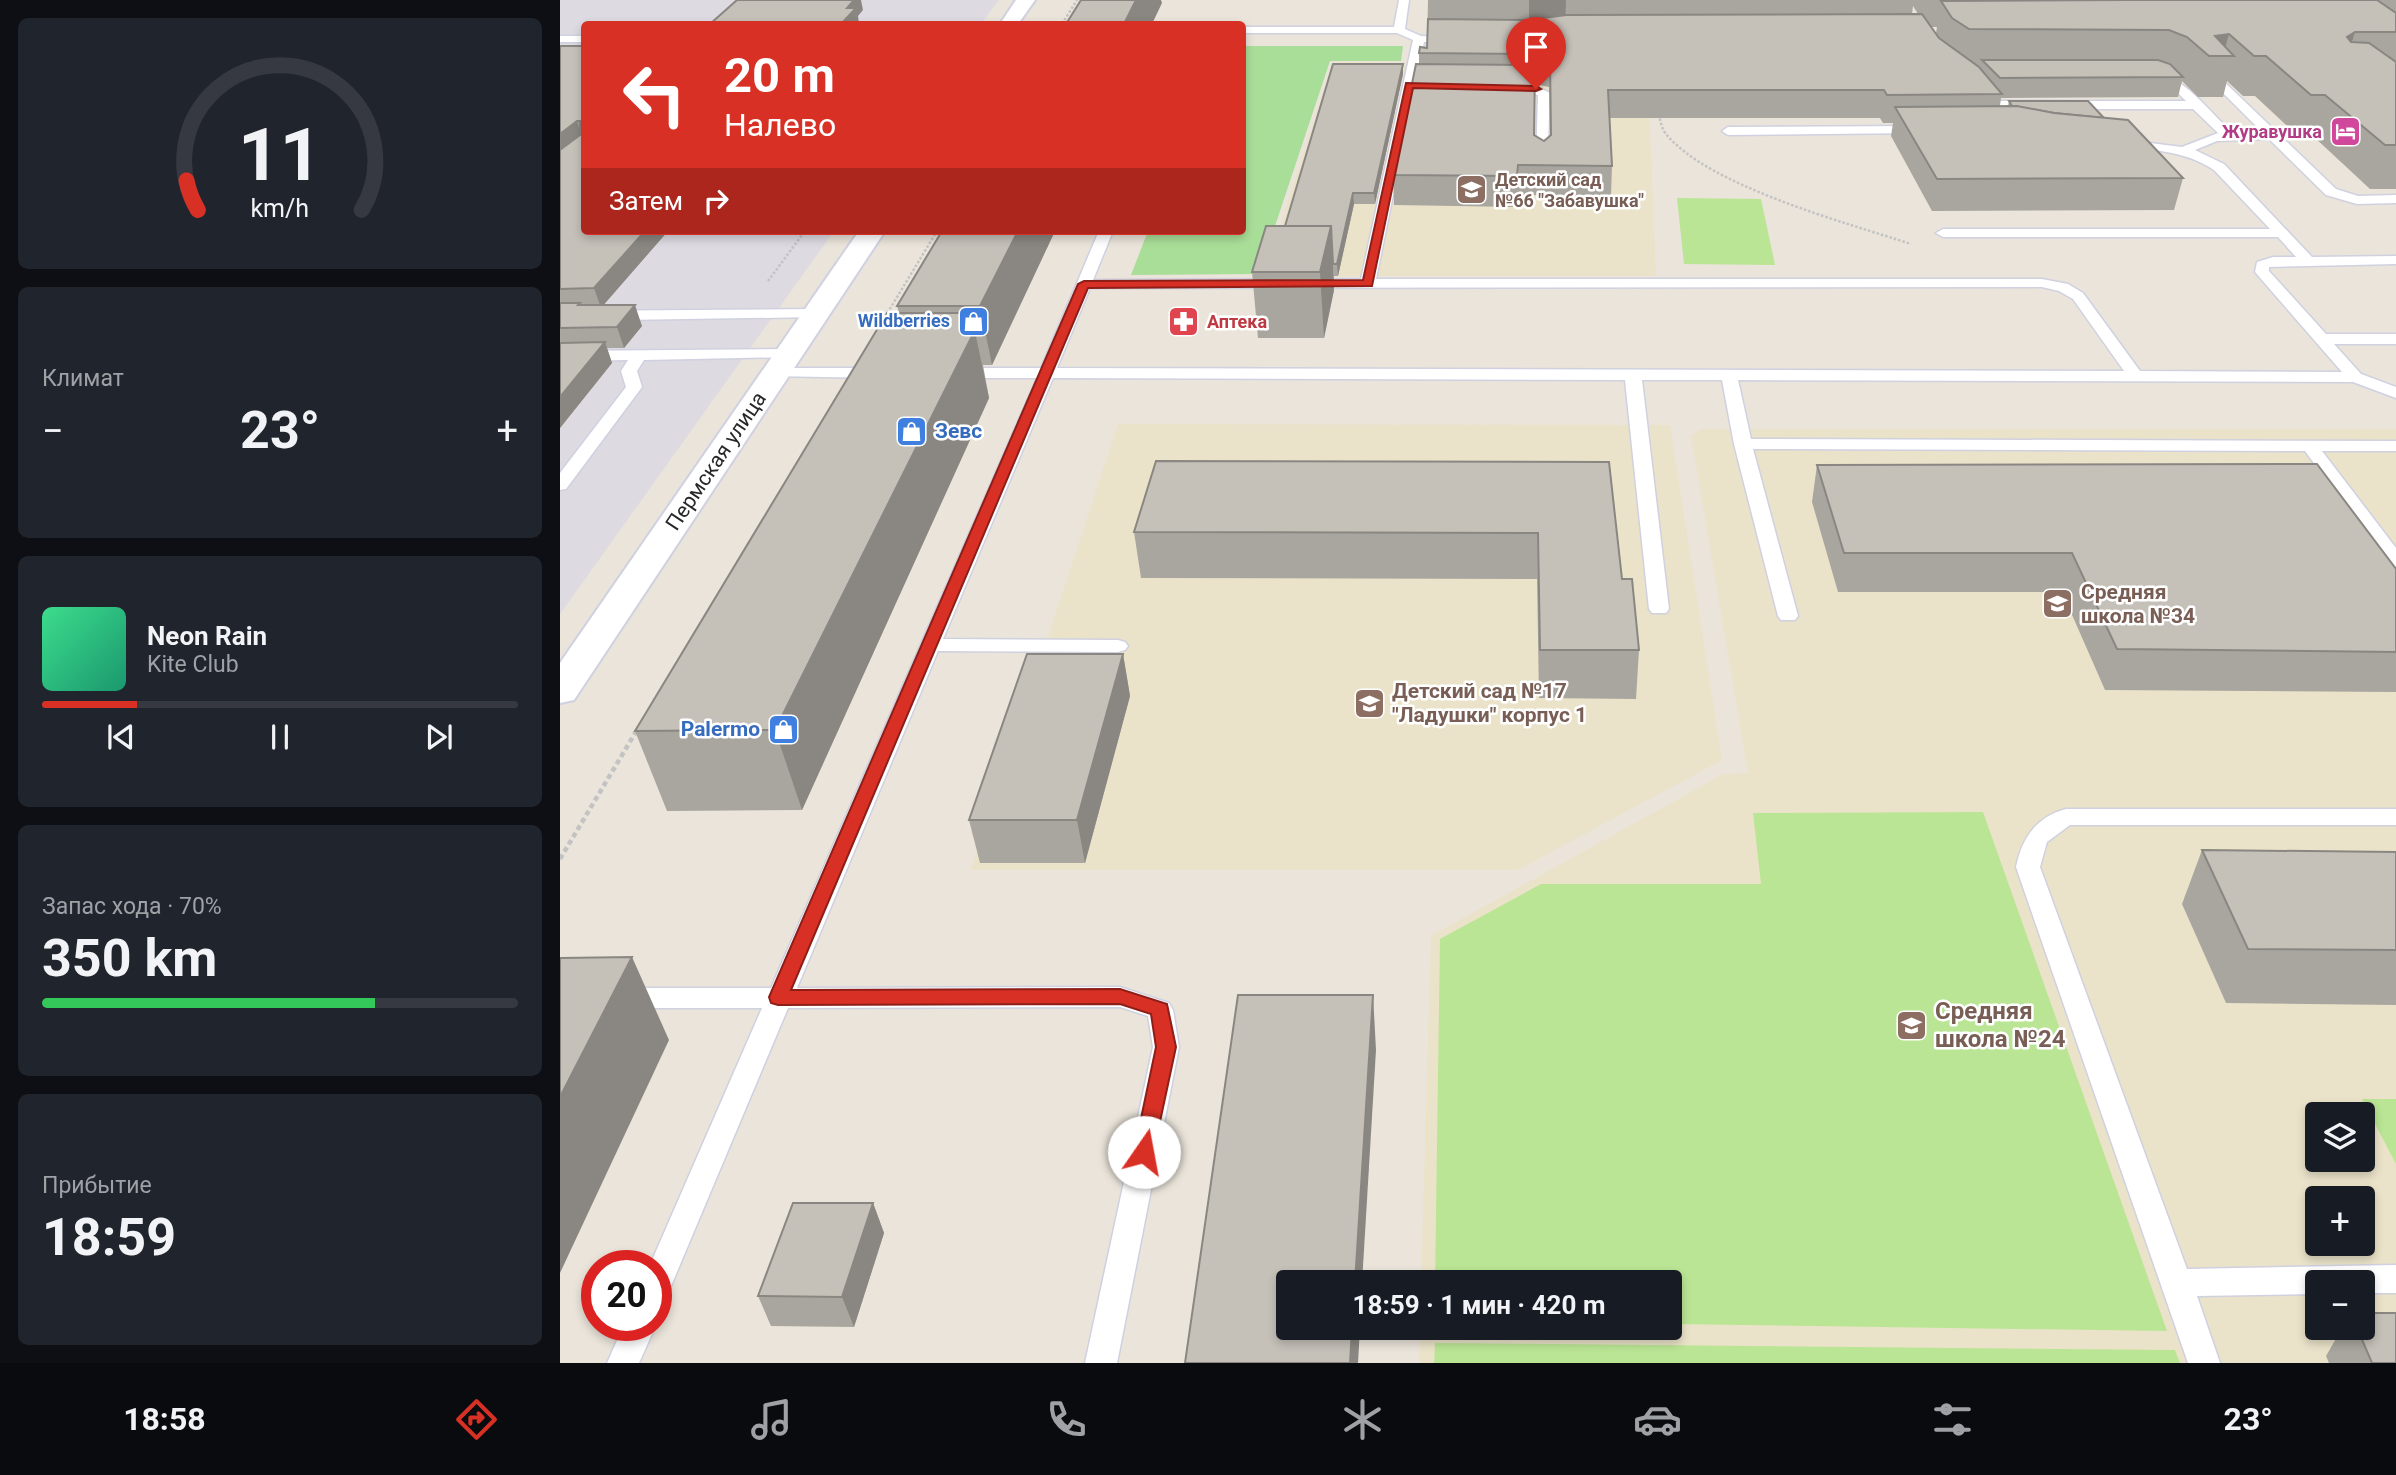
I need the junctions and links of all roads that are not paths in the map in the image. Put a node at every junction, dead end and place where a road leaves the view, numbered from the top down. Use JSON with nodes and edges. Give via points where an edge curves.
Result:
{"nodes":[{"id":1,"x":1026,"y":0,"type":"edge"},
{"id":2,"x":1404,"y":0,"type":"edge"},
{"id":3,"x":1011,"y":21,"type":"edge"},
{"id":4,"x":1246,"y":30,"type":"edge"},
{"id":5,"x":1399,"y":30,"type":"junction"},
{"id":6,"x":560,"y":39,"type":"edge"},
{"id":7,"x":581,"y":39,"type":"edge"},
{"id":8,"x":1419,"y":39,"type":"junction"},
{"id":9,"x":1474,"y":40,"type":"edge"},
{"id":10,"x":2148,"y":74,"type":"edge"},
{"id":11,"x":2213,"y":77,"type":"edge"},
{"id":12,"x":1487,"y":86,"type":"edge"},
{"id":13,"x":1980,"y":90,"type":"edge"},
{"id":14,"x":1992,"y":105,"type":"junction"},
{"id":15,"x":2196,"y":105,"type":"junction"},
{"id":16,"x":2003,"y":122,"type":"edge"},
{"id":17,"x":1930,"y":130,"type":"edge"},
{"id":18,"x":1728,"y":131,"type":"dead end"},
{"id":19,"x":2273,"y":135,"type":"junction"},
{"id":20,"x":2228,"y":136,"type":"junction"},
{"id":21,"x":2111,"y":142,"type":"edge"},
{"id":22,"x":2185,"y":150,"type":"junction"},
{"id":23,"x":1542,"y":164,"type":"edge"},
{"id":24,"x":2396,"y":199,"type":"edge"},
{"id":25,"x":1943,"y":233,"type":"dead end"},
{"id":26,"x":2282,"y":233,"type":"junction"},
{"id":27,"x":869,"y":235,"type":"edge"},
{"id":28,"x":1104,"y":235,"type":"edge"},
{"id":29,"x":2396,"y":260,"type":"edge"},
{"id":30,"x":2308,"y":261,"type":"junction"},
{"id":31,"x":1368,"y":283,"type":"junction"},
{"id":32,"x":1084,"y":284,"type":"junction"},
{"id":33,"x":816,"y":314,"type":"junction"},
{"id":34,"x":560,"y":316,"type":"edge"},
{"id":35,"x":2322,"y":339,"type":"junction"},
{"id":36,"x":2396,"y":339,"type":"edge"},
{"id":37,"x":560,"y":356,"type":"edge"},
{"id":38,"x":638,"y":356,"type":"junction"},
{"id":39,"x":781,"y":364,"type":"junction"},
{"id":40,"x":893,"y":373,"type":"edge"},
{"id":41,"x":935,"y":373,"type":"edge"},
{"id":42,"x":1047,"y":373,"type":"junction"},
{"id":43,"x":1633,"y":376,"type":"junction"},
{"id":44,"x":1729,"y":376,"type":"junction"},
{"id":45,"x":2355,"y":377,"type":"junction"},
{"id":46,"x":2137,"y":378,"type":"junction"},
{"id":47,"x":2396,"y":393,"type":"edge"},
{"id":48,"x":1742,"y":444,"type":"junction"},
{"id":49,"x":2309,"y":445,"type":"junction"},
{"id":50,"x":2396,"y":446,"type":"edge"},
{"id":51,"x":560,"y":485,"type":"edge"},
{"id":52,"x":2396,"y":561,"type":"edge"},
{"id":53,"x":1659,"y":609,"type":"dead end"},
{"id":54,"x":1788,"y":616,"type":"dead end"},
{"id":55,"x":930,"y":645,"type":"junction"},
{"id":56,"x":1118,"y":646,"type":"dead end"},
{"id":57,"x":560,"y":691,"type":"edge"},
{"id":58,"x":2396,"y":817,"type":"edge"},
{"id":59,"x":778,"y":997,"type":"junction"},
{"id":60,"x":601,"y":998,"type":"edge"},
{"id":61,"x":671,"y":1250,"type":"edge"},
{"id":62,"x":2396,"y":1279,"type":"edge"},
{"id":63,"x":2177,"y":1283,"type":"junction"},
{"id":64,"x":633,"y":1341,"type":"edge"},
{"id":65,"x":624,"y":1363,"type":"edge"},
{"id":66,"x":1101,"y":1363,"type":"edge"},
{"id":67,"x":2204,"y":1363,"type":"edge"}],
"edges":[{"from":1,"to":3,"type":"street"},
{"from":2,"to":5,"type":"lane"},
{"from":4,"to":5,"type":"lane"},
{"from":5,"to":8,"type":"lane"},
{"from":6,"to":7,"type":"lane"},
{"from":8,"to":9,"type":"lane"},
{"from":8,"to":31,"type":"lane","via":[[1416,85]]},
{"from":10,"to":15,"type":"lane","via":[[2171,80]]},
{"from":11,"to":19,"type":"lane"},
{"from":12,"to":23,"type":"lane","via":[[1543,91]]},
{"from":13,"to":14,"type":"lane"},
{"from":14,"to":15,"type":"lane"},
{"from":14,"to":16,"type":"lane"},
{"from":15,"to":20,"type":"lane"},
{"from":17,"to":18,"type":"lane"},
{"from":19,"to":20,"type":"lane"},
{"from":19,"to":24,"type":"lane","via":[[2331,192],[2357,200]]},
{"from":20,"to":22,"type":"lane"},
{"from":21,"to":22,"type":"lane"},
{"from":22,"to":26,"type":"lane","via":[[2219,167]]},
{"from":25,"to":26,"type":"lane"},
{"from":26,"to":30,"type":"lane"},
{"from":27,"to":33,"type":"street","name":"Пермская улица"},
{"from":28,"to":32,"type":"lane"},
{"from":29,"to":30,"type":"lane"},
{"from":30,"to":35,"type":"lane","via":[[2273,261],[2262,265],[2262,272]]},
{"from":31,"to":32,"type":"lane"},
{"from":31,"to":46,"type":"lane","via":[[2042,282],[2078,296]]},
{"from":32,"to":42,"type":"lane"},
{"from":33,"to":34,"type":"lane"},
{"from":33,"to":39,"type":"street","name":"Пермская улица"},
{"from":35,"to":36,"type":"lane"},
{"from":35,"to":45,"type":"lane"},
{"from":37,"to":38,"type":"lane"},
{"from":38,"to":39,"type":"lane"},
{"from":38,"to":51,"type":"lane","via":[[629,371],[634,387]]},
{"from":39,"to":40,"type":"lane"},
{"from":39,"to":57,"type":"street","name":"Пермская улица"},
{"from":41,"to":42,"type":"lane"},
{"from":42,"to":43,"type":"lane"},
{"from":42,"to":55,"type":"lane"},
{"from":43,"to":44,"type":"lane"},
{"from":43,"to":53,"type":"lane"},
{"from":44,"to":46,"type":"lane"},
{"from":44,"to":48,"type":"lane"},
{"from":45,"to":46,"type":"lane"},
{"from":45,"to":47,"type":"lane"},
{"from":48,"to":49,"type":"lane"},
{"from":48,"to":54,"type":"lane"},
{"from":49,"to":50,"type":"lane"},
{"from":49,"to":52,"type":"lane"},
{"from":55,"to":56,"type":"lane"},
{"from":55,"to":59,"type":"lane"},
{"from":58,"to":63,"type":"lane","via":[[2066,817],[2041,831],[2032,846],[2028,867]]},
{"from":59,"to":60,"type":"lane"},
{"from":59,"to":61,"type":"lane"},
{"from":59,"to":66,"type":"lane","via":[[1120,997],[1160,1010],[1166,1047]]},
{"from":62,"to":63,"type":"lane"},
{"from":63,"to":67,"type":"lane"},
{"from":64,"to":65,"type":"lane"}]}
